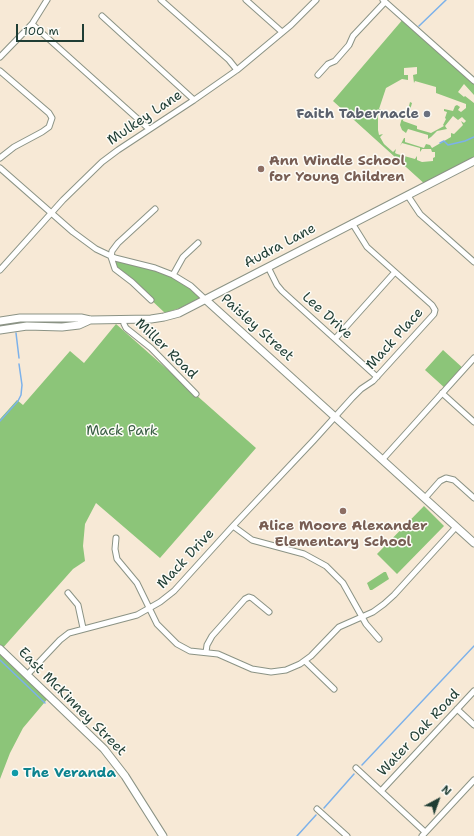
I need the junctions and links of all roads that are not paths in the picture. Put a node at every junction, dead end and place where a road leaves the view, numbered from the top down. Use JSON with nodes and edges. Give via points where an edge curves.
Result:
{"nodes":[{"id":1,"x":47,"y":0,"type":"edge"},
{"id":2,"x":161,"y":0,"type":"edge"},
{"id":3,"x":246,"y":0,"type":"edge"},
{"id":4,"x":316,"y":0,"type":"edge"},
{"id":5,"x":384,"y":1,"type":"edge"},
{"id":6,"x":102,"y":16,"type":"dead end"},
{"id":7,"x":32,"y":24,"type":"junction"},
{"id":8,"x":282,"y":32,"type":"junction"},
{"id":9,"x":0,"y":57,"type":"edge"},
{"id":10,"x":237,"y":70,"type":"junction"},
{"id":11,"x":0,"y":71,"type":"edge"},
{"id":12,"x":318,"y":75,"type":"dead end"},
{"id":13,"x":474,"y":81,"type":"edge"},
{"id":14,"x":194,"y":100,"type":"junction"},
{"id":15,"x":149,"y":129,"type":"junction"},
{"id":16,"x":0,"y":158,"type":"edge"},
{"id":17,"x":474,"y":162,"type":"edge"},
{"id":18,"x":0,"y":168,"type":"edge"},
{"id":19,"x":408,"y":196,"type":"junction"},
{"id":20,"x":155,"y":209,"type":"dead end"},
{"id":21,"x":52,"y":213,"type":"junction"},
{"id":22,"x":352,"y":223,"type":"junction"},
{"id":23,"x":198,"y":243,"type":"dead end"},
{"id":24,"x":111,"y":256,"type":"junction"},
{"id":25,"x":474,"y":262,"type":"edge"},
{"id":26,"x":268,"y":267,"type":"junction"},
{"id":27,"x":0,"y":270,"type":"edge"},
{"id":28,"x":395,"y":272,"type":"junction"},
{"id":29,"x":173,"y":275,"type":"junction"},
{"id":30,"x":151,"y":300,"type":"dead end"},
{"id":31,"x":206,"y":300,"type":"junction"},
{"id":32,"x":42,"y":318,"type":"junction"},
{"id":33,"x":123,"y":319,"type":"junction"},
{"id":34,"x":90,"y":320,"type":"junction"},
{"id":35,"x":0,"y":321,"type":"edge"},
{"id":36,"x":42,"y":326,"type":"junction"},
{"id":37,"x":0,"y":330,"type":"edge"},
{"id":38,"x":335,"y":339,"type":"junction"},
{"id":39,"x":474,"y":358,"type":"edge"},
{"id":40,"x":377,"y":377,"type":"junction"},
{"id":41,"x":442,"y":393,"type":"junction"},
{"id":42,"x":196,"y":394,"type":"dead end"},
{"id":43,"x":335,"y":417,"type":"junction"},
{"id":44,"x":474,"y":422,"type":"edge"},
{"id":45,"x":382,"y":460,"type":"junction"},
{"id":46,"x":425,"y":498,"type":"junction"},
{"id":47,"x":474,"y":498,"type":"edge"},
{"id":48,"x":233,"y":526,"type":"junction"},
{"id":49,"x":456,"y":527,"type":"junction"},
{"id":50,"x":116,"y":538,"type":"dead end"},
{"id":51,"x":474,"y":543,"type":"edge"},
{"id":52,"x":68,"y":593,"type":"dead end"},
{"id":53,"x":149,"y":609,"type":"junction"},
{"id":54,"x":269,"y":612,"type":"dead end"},
{"id":55,"x":362,"y":617,"type":"junction"},
{"id":56,"x":83,"y":628,"type":"junction"},
{"id":57,"x":379,"y":640,"type":"dead end"},
{"id":58,"x":0,"y":649,"type":"edge"},
{"id":59,"x":206,"y":652,"type":"junction"},
{"id":60,"x":304,"y":661,"type":"junction"},
{"id":61,"x":27,"y":675,"type":"junction"},
{"id":62,"x":334,"y":689,"type":"dead end"},
{"id":63,"x":474,"y":691,"type":"edge"},
{"id":64,"x":457,"y":709,"type":"junction"},
{"id":65,"x":474,"y":725,"type":"edge"},
{"id":66,"x":356,"y":768,"type":"dead end"},
{"id":67,"x":474,"y":780,"type":"edge"},
{"id":68,"x":381,"y":791,"type":"junction"},
{"id":69,"x":317,"y":809,"type":"dead end"},
{"id":70,"x":423,"y":834,"type":"edge"},
{"id":71,"x":163,"y":836,"type":"edge"},
{"id":72,"x":347,"y":836,"type":"edge"}],
"edges":[{"from":1,"to":7,"type":"street"},
{"from":2,"to":10,"type":"street"},
{"from":3,"to":8,"type":"street"},
{"from":4,"to":8,"type":"street","name":"Mulkey Lane"},
{"from":5,"to":12,"type":"street","via":[[335,61],[328,64]]},
{"from":5,"to":13,"type":"street"},
{"from":6,"to":14,"type":"street"},
{"from":7,"to":9,"type":"street"},
{"from":7,"to":15,"type":"street"},
{"from":8,"to":10,"type":"street","name":"Mulkey Lane"},
{"from":10,"to":14,"type":"street","name":"Mulkey Lane"},
{"from":11,"to":16,"type":"street","via":[[52,118],[49,127]]},
{"from":14,"to":15,"type":"street","name":"Mulkey Lane"},
{"from":15,"to":21,"type":"street","name":"Mulkey Lane","via":[[102,162]]},
{"from":17,"to":19,"type":"street","name":"Audra Lane"},
{"from":18,"to":21,"type":"street","name":"Paisley Street"},
{"from":19,"to":22,"type":"street","name":"Audra Lane"},
{"from":19,"to":25,"type":"street","via":[[420,214]]},
{"from":20,"to":24,"type":"street","via":[[118,243]]},
{"from":21,"to":24,"type":"street","name":"Paisley Street","via":[[91,245]]},
{"from":21,"to":27,"type":"street","name":"Mulkey Lane"},
{"from":22,"to":26,"type":"street","name":"Audra Lane"},
{"from":22,"to":28,"type":"street","name":"Mack Place","via":[[367,247]]},
{"from":23,"to":29,"type":"street","via":[[183,257]]},
{"from":24,"to":29,"type":"street","name":"Paisley Street"},
{"from":24,"to":30,"type":"street","via":[[115,269]]},
{"from":26,"to":31,"type":"street","name":"Audra Lane"},
{"from":26,"to":38,"type":"street","name":"Lee Drive","via":[[282,291]]},
{"from":28,"to":38,"type":"street"},
{"from":28,"to":40,"type":"street","name":"Mack Place","via":[[435,311]]},
{"from":29,"to":31,"type":"street","name":"Paisley Street","via":[[191,286]]},
{"from":31,"to":33,"type":"street","name":"Audra Lane","via":[[169,316]]},
{"from":31,"to":43,"type":"street","name":"Paisley Street"},
{"from":32,"to":34,"type":"street","name":"Audra Lane"},
{"from":32,"to":35,"type":"street","name":"Audra Lane"},
{"from":32,"to":36,"type":"street"},
{"from":33,"to":34,"type":"street","name":"Audra Lane"},
{"from":33,"to":42,"type":"street","name":"Miller Road","via":[[126,328],[157,354]]},
{"from":34,"to":36,"type":"street","name":"Audra Lane","via":[[62,327]]},
{"from":36,"to":37,"type":"street","name":"Audra Lane"},
{"from":38,"to":40,"type":"street","name":"Lee Drive"},
{"from":39,"to":41,"type":"street"},
{"from":40,"to":43,"type":"street","name":"Mack Place","via":[[356,393]]},
{"from":41,"to":44,"type":"street"},
{"from":41,"to":45,"type":"street"},
{"from":43,"to":45,"type":"street","name":"Paisley Street"},
{"from":43,"to":48,"type":"street","name":"Mack Drive"},
{"from":45,"to":46,"type":"street","name":"Paisley Street"},
{"from":46,"to":47,"type":"street","via":[[446,478],[454,480]]},
{"from":46,"to":49,"type":"street","name":"Paisley Street"},
{"from":48,"to":53,"type":"street","name":"Mack Drive","via":[[179,586]]},
{"from":48,"to":55,"type":"street","via":[[252,540],[304,554],[322,563],[343,583]]},
{"from":49,"to":51,"type":"street","name":"Paisley Street"},
{"from":49,"to":55,"type":"street","via":[[391,598]]},
{"from":50,"to":53,"type":"street","via":[[117,559],[137,583]]},
{"from":52,"to":56,"type":"street","via":[[78,605]]},
{"from":53,"to":56,"type":"street","name":"Mack Drive","via":[[127,618]]},
{"from":53,"to":59,"type":"street","via":[[160,628],[179,646],[190,651]]},
{"from":54,"to":59,"type":"street","via":[[252,598],[245,599],[210,638]]},
{"from":55,"to":57,"type":"street"},
{"from":55,"to":60,"type":"street","via":[[339,627]]},
{"from":56,"to":61,"type":"street","name":"Mack Drive","via":[[65,636]]},
{"from":58,"to":61,"type":"street","name":"East McKinney Street"},
{"from":59,"to":60,"type":"street","via":[[218,654],[247,668],[266,672],[286,670]]},
{"from":60,"to":62,"type":"street"},
{"from":61,"to":71,"type":"street","name":"East McKinney Street","via":[[113,759]]},
{"from":63,"to":64,"type":"street","name":"Water Oak Road"},
{"from":64,"to":65,"type":"street"},
{"from":64,"to":68,"type":"street","name":"Water Oak Road"},
{"from":66,"to":68,"type":"street"},
{"from":67,"to":70,"type":"street"},
{"from":68,"to":70,"type":"street"},
{"from":69,"to":72,"type":"street"}]}
